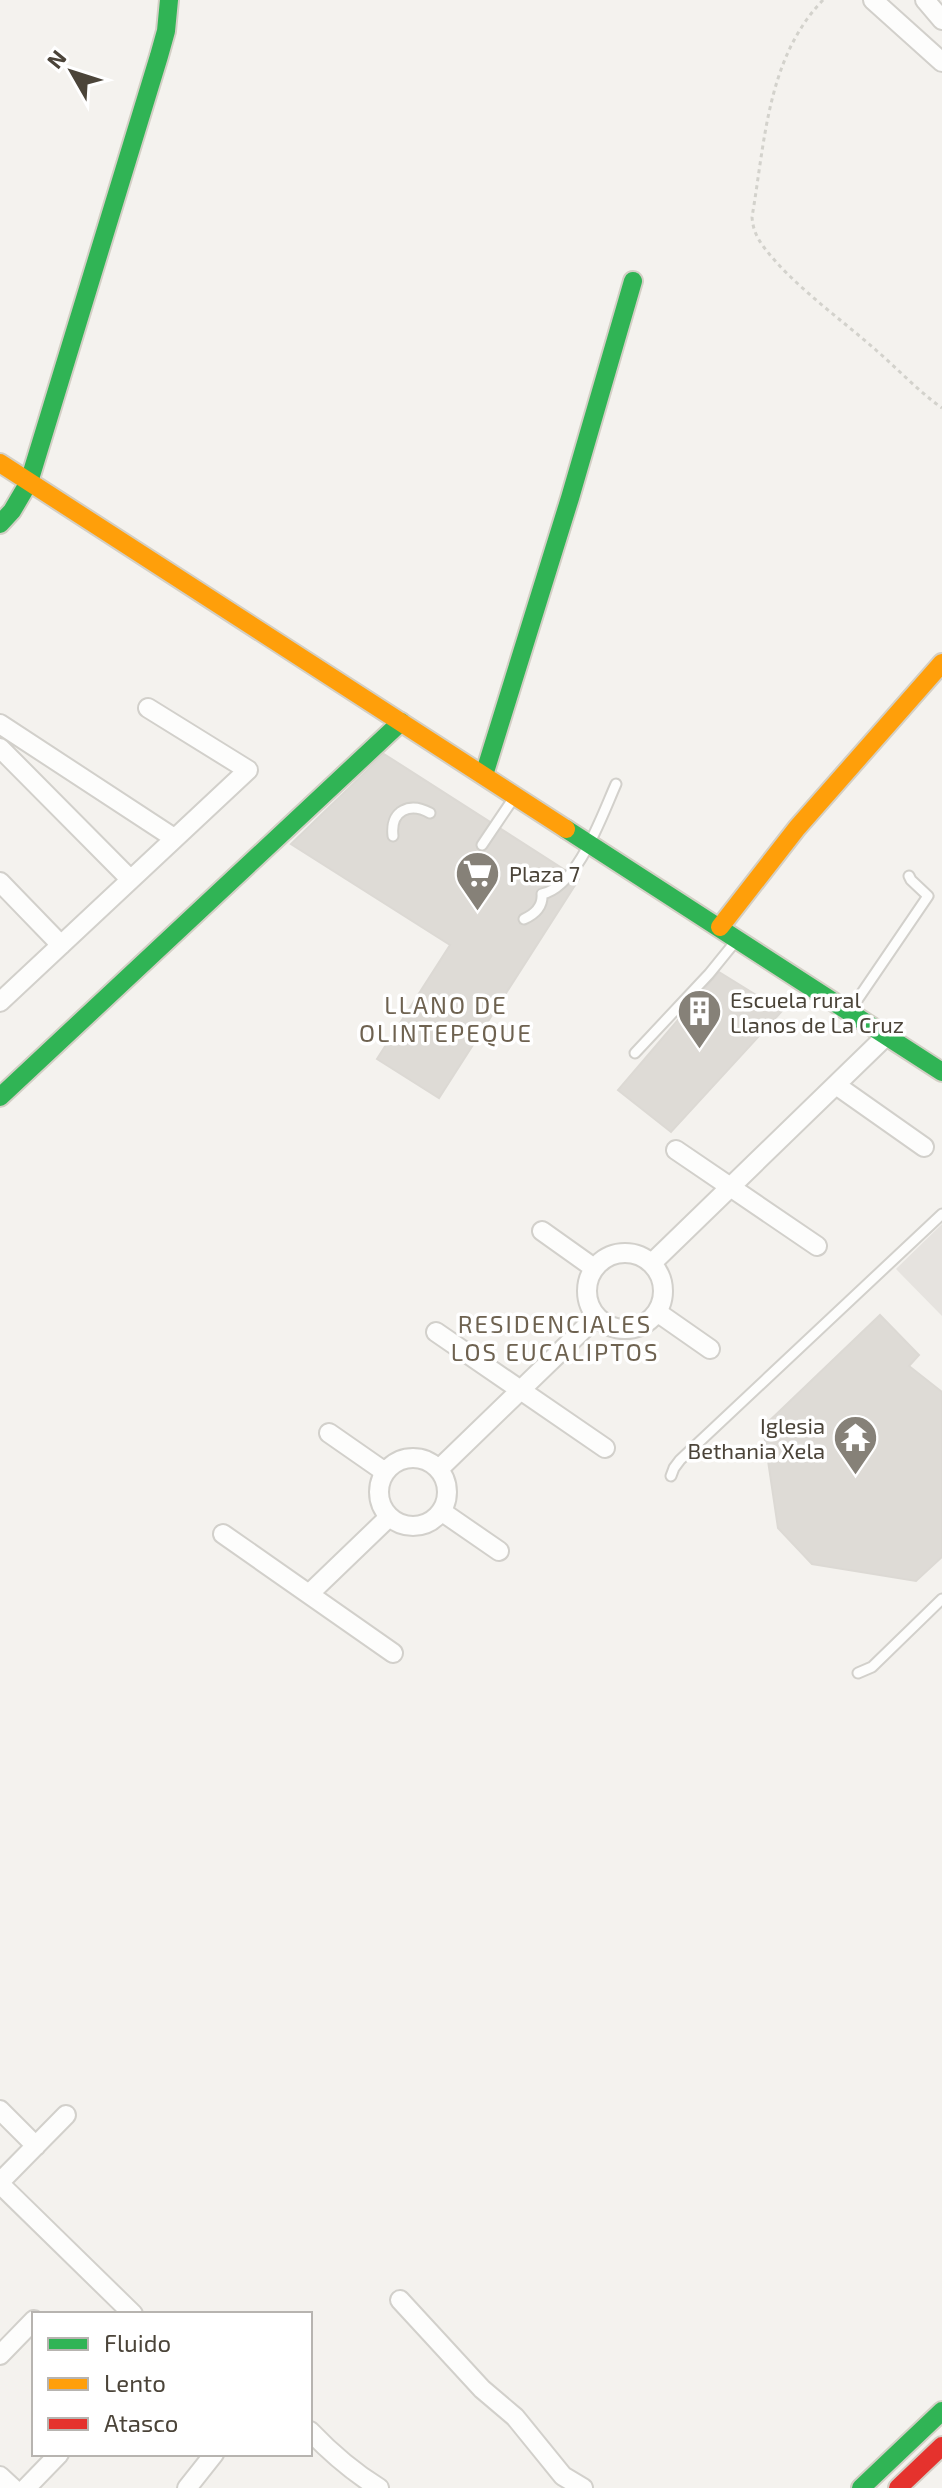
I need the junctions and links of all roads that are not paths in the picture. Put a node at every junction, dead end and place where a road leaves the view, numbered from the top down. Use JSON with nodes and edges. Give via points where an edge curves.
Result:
{"nodes":[{"id":1,"x":169,"y":0,"type":"edge"},
{"id":2,"x":873,"y":0,"type":"edge"},
{"id":3,"x":925,"y":0,"type":"edge"},
{"id":4,"x":942,"y":20,"type":"edge"},
{"id":5,"x":940,"y":56,"type":"edge"},
{"id":6,"x":633,"y":281,"type":"dead end"},
{"id":7,"x":0,"y":463,"type":"edge"},
{"id":8,"x":29,"y":482,"type":"junction"},
{"id":9,"x":0,"y":524,"type":"edge"},
{"id":10,"x":942,"y":663,"type":"edge"},
{"id":11,"x":148,"y":708,"type":"dead end"},
{"id":12,"x":401,"y":722,"type":"junction"},
{"id":13,"x":0,"y":724,"type":"edge"},
{"id":14,"x":0,"y":748,"type":"edge"},
{"id":15,"x":484,"y":775,"type":"junction"},
{"id":16,"x":616,"y":784,"type":"dead end"},
{"id":17,"x":514,"y":796,"type":"junction"},
{"id":18,"x":430,"y":813,"type":"dead end"},
{"id":19,"x":393,"y":836,"type":"dead end"},
{"id":20,"x":174,"y":838,"type":"junction"},
{"id":21,"x":589,"y":844,"type":"junction"},
{"id":22,"x":482,"y":845,"type":"dead end"},
{"id":23,"x":909,"y":876,"type":"dead end"},
{"id":24,"x":130,"y":879,"type":"junction"},
{"id":25,"x":0,"y":882,"type":"edge"},
{"id":26,"x":524,"y":919,"type":"dead end"},
{"id":27,"x":720,"y":927,"type":"junction"},
{"id":28,"x":738,"y":939,"type":"junction"},
{"id":29,"x":61,"y":945,"type":"junction"},
{"id":30,"x":0,"y":1002,"type":"edge"},
{"id":31,"x":849,"y":1012,"type":"junction"},
{"id":32,"x":886,"y":1036,"type":"junction"},
{"id":33,"x":635,"y":1053,"type":"dead end"},
{"id":34,"x":942,"y":1072,"type":"edge"},
{"id":35,"x":836,"y":1085,"type":"junction"},
{"id":36,"x":0,"y":1097,"type":"edge"},
{"id":37,"x":924,"y":1147,"type":"dead end"},
{"id":38,"x":676,"y":1150,"type":"dead end"},
{"id":39,"x":730,"y":1187,"type":"junction"},
{"id":40,"x":942,"y":1214,"type":"edge"},
{"id":41,"x":542,"y":1231,"type":"dead end"},
{"id":42,"x":817,"y":1246,"type":"dead end"},
{"id":43,"x":652,"y":1263,"type":"junction"},
{"id":44,"x":594,"y":1268,"type":"junction"},
{"id":45,"x":657,"y":1312,"type":"junction"},
{"id":46,"x":596,"y":1317,"type":"junction"},
{"id":47,"x":436,"y":1332,"type":"dead end"},
{"id":48,"x":710,"y":1349,"type":"dead end"},
{"id":49,"x":520,"y":1390,"type":"junction"},
{"id":50,"x":329,"y":1433,"type":"dead end"},
{"id":51,"x":605,"y":1448,"type":"dead end"},
{"id":52,"x":439,"y":1469,"type":"junction"},
{"id":53,"x":385,"y":1472,"type":"junction"},
{"id":54,"x":671,"y":1476,"type":"dead end"},
{"id":55,"x":441,"y":1511,"type":"junction"},
{"id":56,"x":389,"y":1517,"type":"junction"},
{"id":57,"x":223,"y":1534,"type":"dead end"},
{"id":58,"x":499,"y":1551,"type":"dead end"},
{"id":59,"x":309,"y":1594,"type":"junction"},
{"id":60,"x":942,"y":1599,"type":"edge"},
{"id":61,"x":393,"y":1653,"type":"dead end"},
{"id":62,"x":858,"y":1673,"type":"dead end"},
{"id":63,"x":0,"y":2110,"type":"edge"},
{"id":64,"x":66,"y":2115,"type":"dead end"},
{"id":65,"x":36,"y":2146,"type":"junction"},
{"id":66,"x":0,"y":2183,"type":"edge"},
{"id":67,"x":400,"y":2300,"type":"dead end"},
{"id":68,"x":131,"y":2312,"type":"edge"},
{"id":69,"x":32,"y":2322,"type":"edge"},
{"id":70,"x":0,"y":2355,"type":"edge"},
{"id":71,"x":942,"y":2411,"type":"edge"},
{"id":72,"x":312,"y":2433,"type":"edge"},
{"id":73,"x":939,"y":2455,"type":"edge"},
{"id":74,"x":57,"y":2456,"type":"edge"},
{"id":75,"x":212,"y":2456,"type":"edge"},
{"id":76,"x":0,"y":2476,"type":"edge"},
{"id":77,"x":560,"y":2482,"type":"edge"},
{"id":78,"x":13,"y":2488,"type":"edge"},
{"id":79,"x":26,"y":2488,"type":"edge"},
{"id":80,"x":187,"y":2488,"type":"edge"},
{"id":81,"x":377,"y":2488,"type":"edge"},
{"id":82,"x":583,"y":2488,"type":"edge"},
{"id":83,"x":861,"y":2488,"type":"edge"},
{"id":84,"x":898,"y":2488,"type":"edge"}],
"edges":[{"from":1,"to":8,"type":"main road","via":[[159,56]]},
{"from":2,"to":5,"type":"street"},
{"from":3,"to":4,"type":"street"},
{"from":6,"to":15,"type":"main road"},
{"from":7,"to":8,"type":"main road"},
{"from":8,"to":9,"type":"main road"},
{"from":8,"to":12,"type":"main road"},
{"from":10,"to":27,"type":"main road","via":[[797,828]]},
{"from":11,"to":20,"type":"street","via":[[248,770]]},
{"from":12,"to":15,"type":"main road"},
{"from":12,"to":36,"type":"main road"},
{"from":13,"to":20,"type":"street"},
{"from":14,"to":24,"type":"street"},
{"from":15,"to":17,"type":"main road"},
{"from":16,"to":21,"type":"lane"},
{"from":17,"to":21,"type":"main road"},
{"from":17,"to":22,"type":"lane"},
{"from":18,"to":19,"type":"lane","via":[[416,807],[403,810],[394,822]]},
{"from":20,"to":24,"type":"street"},
{"from":21,"to":26,"type":"lane","via":[[561,886],[542,894],[541,905]]},
{"from":21,"to":27,"type":"main road"},
{"from":23,"to":31,"type":"lane","via":[[928,896]]},
{"from":24,"to":29,"type":"street"},
{"from":25,"to":29,"type":"street"},
{"from":27,"to":28,"type":"main road"},
{"from":28,"to":31,"type":"main road"},
{"from":28,"to":33,"type":"lane"},
{"from":29,"to":30,"type":"street"},
{"from":31,"to":32,"type":"main road"},
{"from":32,"to":34,"type":"main road"},
{"from":32,"to":35,"type":"street"},
{"from":35,"to":37,"type":"street"},
{"from":35,"to":39,"type":"street"},
{"from":38,"to":39,"type":"street"},
{"from":39,"to":42,"type":"street"},
{"from":39,"to":43,"type":"street"},
{"from":40,"to":54,"type":"lane","via":[[680,1460]]},
{"from":41,"to":44,"type":"street"},
{"from":43,"to":44,"type":"street","via":[[642,1256],[616,1254]]},
{"from":43,"to":45,"type":"street","via":[[663,1287]]},
{"from":44,"to":46,"type":"street","via":[[586,1288]]},
{"from":45,"to":46,"type":"street","via":[[629,1330]]},
{"from":45,"to":48,"type":"street"},
{"from":46,"to":49,"type":"street"},
{"from":47,"to":49,"type":"street"},
{"from":49,"to":51,"type":"street"},
{"from":49,"to":52,"type":"street"},
{"from":50,"to":53,"type":"street"},
{"from":52,"to":53,"type":"street","via":[[413,1457]]},
{"from":52,"to":55,"type":"street","via":[[447,1489]]},
{"from":53,"to":56,"type":"street","via":[[379,1499]]},
{"from":55,"to":56,"type":"street","via":[[417,1526]]},
{"from":55,"to":58,"type":"street"},
{"from":56,"to":59,"type":"street"},
{"from":57,"to":59,"type":"street"},
{"from":59,"to":61,"type":"street"},
{"from":60,"to":62,"type":"lane","via":[[872,1667]]},
{"from":63,"to":65,"type":"street"},
{"from":64,"to":65,"type":"street"},
{"from":65,"to":66,"type":"street"},
{"from":66,"to":68,"type":"street"},
{"from":67,"to":77,"type":"street","via":[[515,2417]]},
{"from":69,"to":70,"type":"street"},
{"from":71,"to":83,"type":"main road"},
{"from":72,"to":81,"type":"street"},
{"from":73,"to":84,"type":"main road"},
{"from":74,"to":79,"type":"street"},
{"from":75,"to":80,"type":"street"},
{"from":76,"to":78,"type":"street"},
{"from":77,"to":82,"type":"street"}]}
